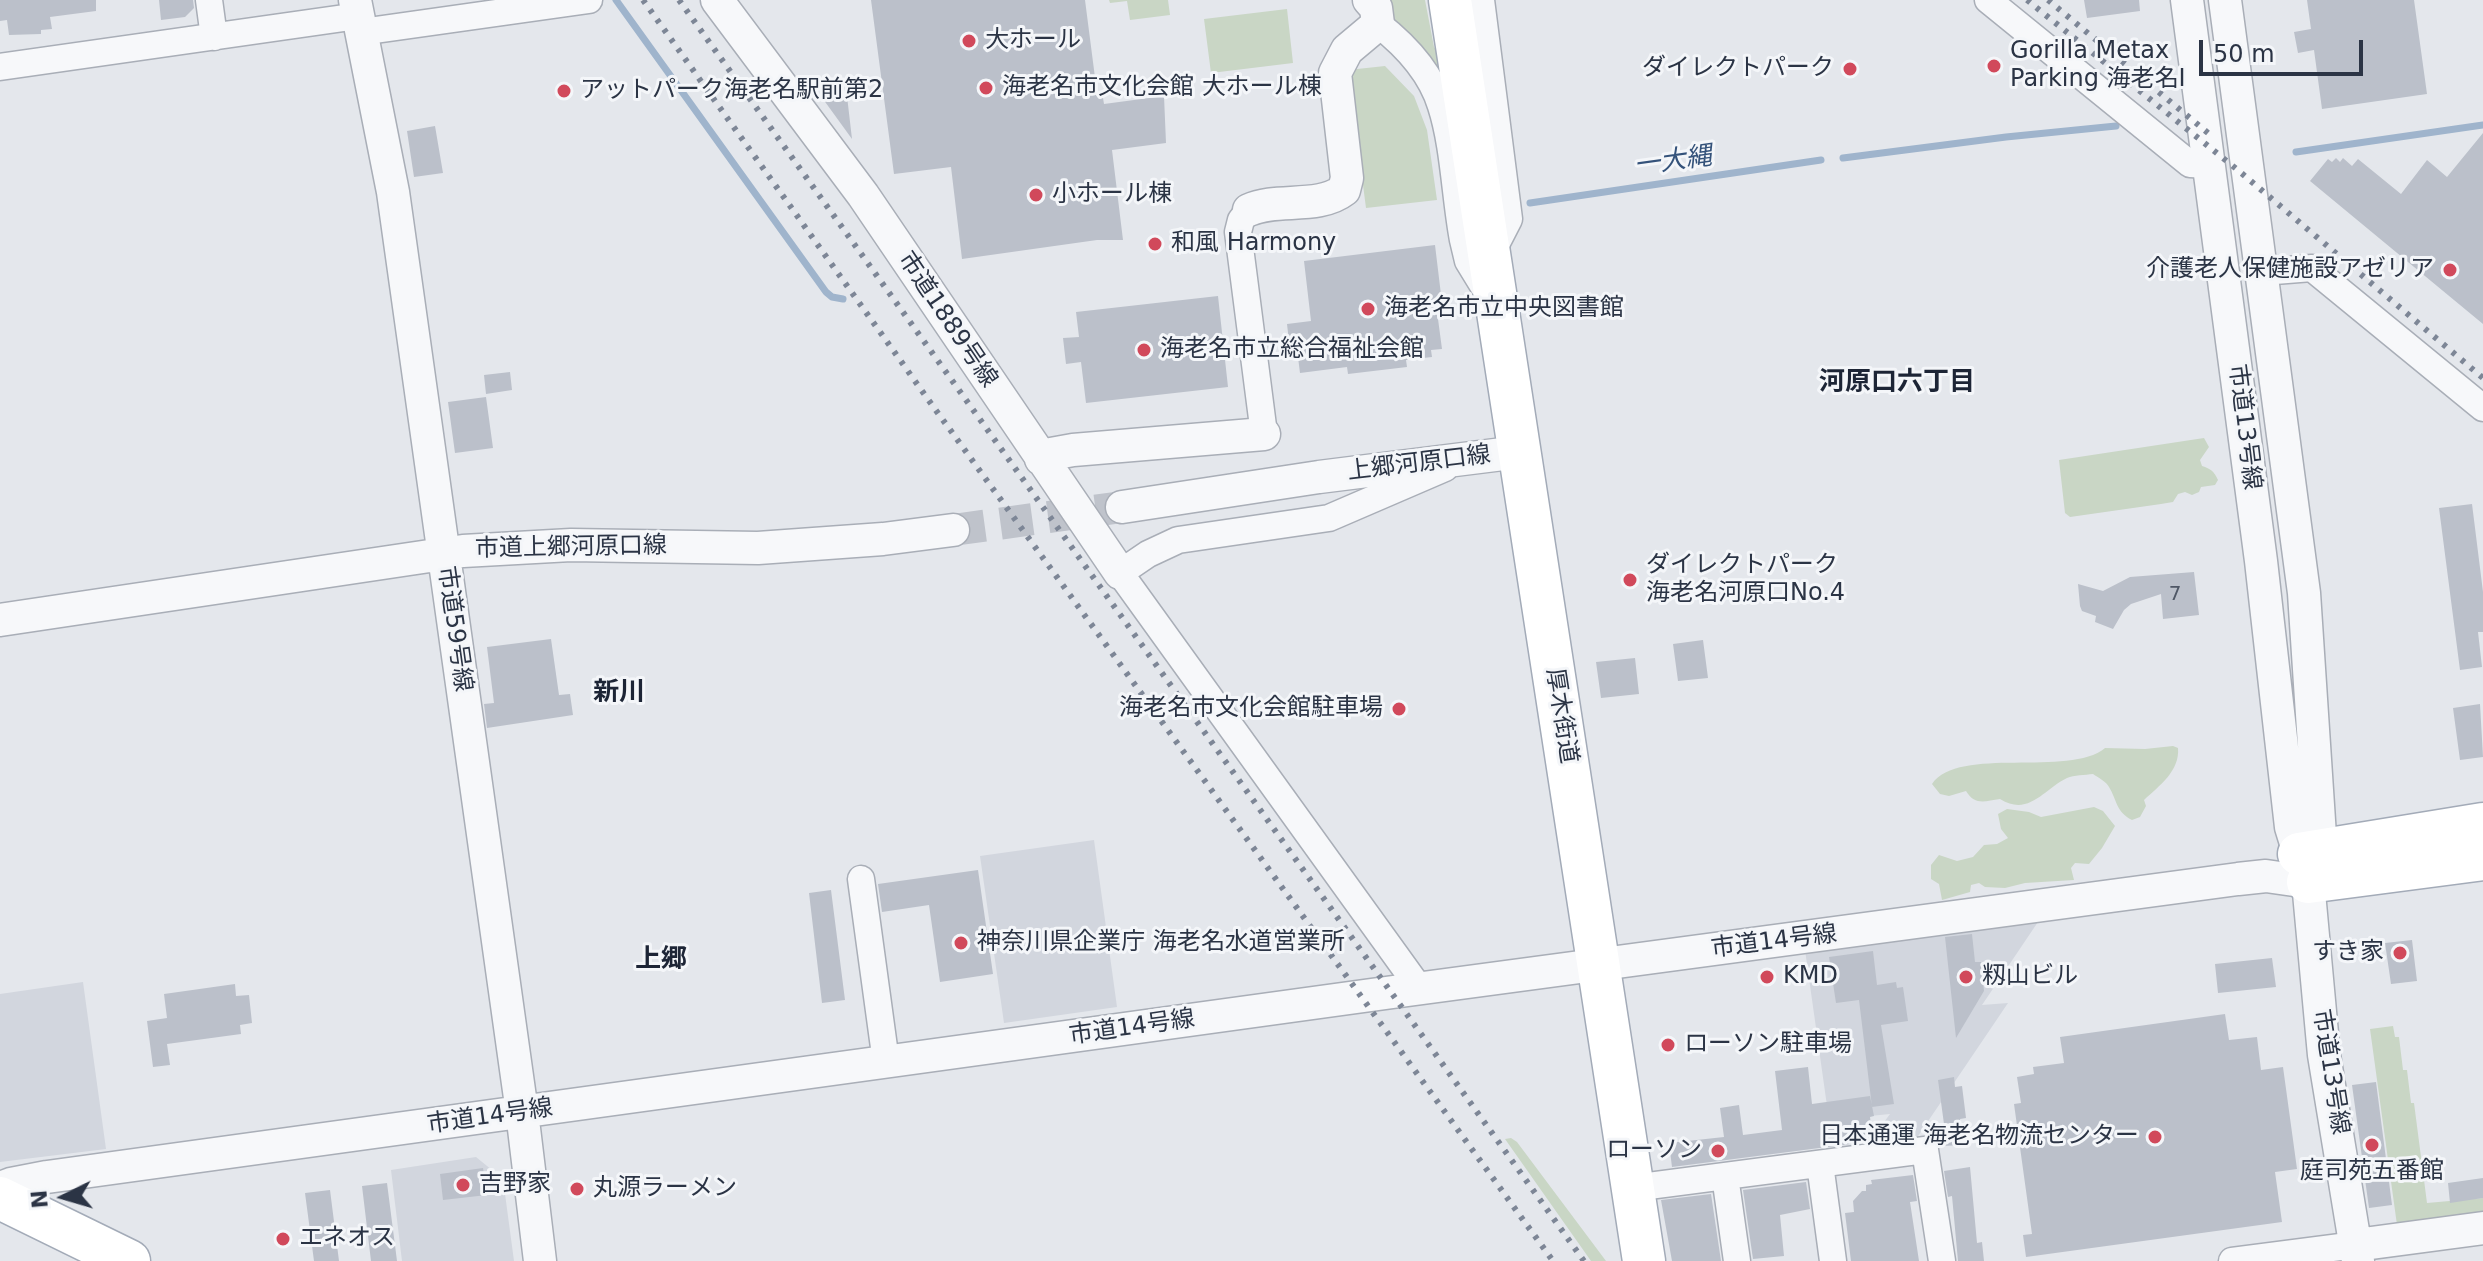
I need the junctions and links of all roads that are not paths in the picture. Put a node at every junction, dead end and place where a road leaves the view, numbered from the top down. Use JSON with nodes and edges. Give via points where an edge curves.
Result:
{"nodes":[{"id":1,"x":209,"y":0,"type":"edge"},
{"id":2,"x":589,"y":0,"type":"edge"},
{"id":3,"x":717,"y":0,"type":"edge"},
{"id":4,"x":1450,"y":0,"type":"edge"},
{"id":5,"x":1481,"y":0,"type":"edge"},
{"id":6,"x":1988,"y":0,"type":"edge"},
{"id":7,"x":2187,"y":0,"type":"edge"},
{"id":8,"x":2225,"y":0,"type":"edge"},
{"id":9,"x":1374,"y":12,"type":"edge"},
{"id":10,"x":358,"y":16,"type":"edge"},
{"id":11,"x":214,"y":37,"type":"junction"},
{"id":12,"x":0,"y":67,"type":"edge"},
{"id":13,"x":2210,"y":165,"type":"junction"},
{"id":14,"x":1249,"y":210,"type":"joint"},
{"id":15,"x":1490,"y":255,"type":"junction"},
{"id":16,"x":2262,"y":272,"type":"junction"},
{"id":17,"x":1499,"y":312,"type":"junction"},
{"id":18,"x":2483,"y":408,"type":"edge"},
{"id":19,"x":1264,"y":434,"type":"joint"},
{"id":20,"x":1519,"y":452,"type":"junction"},
{"id":21,"x":1467,"y":458,"type":"junction"},
{"id":22,"x":1041,"y":459,"type":"junction"},
{"id":23,"x":1122,"y":507,"type":"tunnel mouth"},
{"id":24,"x":953,"y":530,"type":"tunnel mouth"},
{"id":25,"x":443,"y":553,"type":"junction"},
{"id":26,"x":1120,"y":573,"type":"junction"},
{"id":27,"x":0,"y":620,"type":"edge"},
{"id":28,"x":2483,"y":824,"type":"edge"},
{"id":29,"x":2483,"y":859,"type":"edge"},
{"id":30,"x":2299,"y":866,"type":"junction"},
{"id":31,"x":861,"y":879,"type":"dead end"},
{"id":32,"x":1598,"y":964,"type":"junction"},
{"id":33,"x":1420,"y":989,"type":"junction"},
{"id":34,"x":886,"y":1062,"type":"junction"},
{"id":35,"x":522,"y":1112,"type":"junction"},
{"id":36,"x":1820,"y":1164,"type":"junction"},
{"id":37,"x":1725,"y":1176,"type":"junction"},
{"id":38,"x":0,"y":1188,"type":"edge"},
{"id":39,"x":1633,"y":1188,"type":"junction"},
{"id":40,"x":0,"y":1198,"type":"edge"},
{"id":41,"x":2483,"y":1228,"type":"edge"},
{"id":42,"x":2357,"y":1253,"type":"edge"},
{"id":43,"x":129,"y":1261,"type":"edge"},
{"id":44,"x":540,"y":1261,"type":"edge"},
{"id":45,"x":1644,"y":1261,"type":"edge"},
{"id":46,"x":1737,"y":1261,"type":"edge"},
{"id":47,"x":1833,"y":1261,"type":"edge"},
{"id":48,"x":1942,"y":1261,"type":"edge"},
{"id":49,"x":2232,"y":1261,"type":"edge"}],
"edges":[{"from":1,"to":11,"type":"street"},
{"from":2,"to":10,"type":"street"},
{"from":3,"to":22,"type":"street","name":"市道1889号線","via":[[863,195]]},
{"from":4,"to":15,"type":"main road","name":"厚木街道"},
{"from":5,"to":15,"type":"street","via":[[1509,219]]},
{"from":6,"to":13,"type":"street","via":[[2190,164]]},
{"from":7,"to":13,"type":"street","name":"市道13号線"},
{"from":8,"to":16,"type":"street","name":"市道13号線"},
{"from":9,"to":14,"type":"street","via":[[1335,73],[1344,190],[1332,197]]},
{"from":9,"to":17,"type":"street","via":[[1429,78],[1441,106],[1468,261]]},
{"from":10,"to":11,"type":"street"},
{"from":10,"to":25,"type":"street","name":"市道59号線","via":[[393,192]]},
{"from":11,"to":12,"type":"street"},
{"from":13,"to":30,"type":"street","name":"市道13号線"},
{"from":14,"to":19,"type":"street","via":[[1238,232]]},
{"from":15,"to":17,"type":"main road","name":"厚木街道"},
{"from":16,"to":18,"type":"street","via":[[2312,268]]},
{"from":16,"to":30,"type":"street","name":"市道13号線","via":[[2304,593]]},
{"from":17,"to":20,"type":"main road","name":"厚木街道"},
{"from":19,"to":22,"type":"street","via":[[1073,450]]},
{"from":20,"to":21,"type":"street","name":"上郷河原口線"},
{"from":20,"to":32,"type":"main road","name":"厚木街道"},
{"from":21,"to":23,"type":"street","name":"上郷河原口線"},
{"from":21,"to":26,"type":"street","via":[[1329,518],[1178,540]]},
{"from":22,"to":26,"type":"street","name":"市道1889号線"},
{"from":24,"to":25,"type":"street","name":"市道上郷河原口線","via":[[758,548],[571,545]]},
{"from":25,"to":27,"type":"street","name":"市道上郷河原口線"},
{"from":25,"to":35,"type":"street","name":"市道59号線"},
{"from":26,"to":33,"type":"street"},
{"from":28,"to":30,"type":"main road"},
{"from":29,"to":30,"type":"main road"},
{"from":30,"to":32,"type":"street","name":"市道14号線"},
{"from":30,"to":42,"type":"street","name":"市道13号線"},
{"from":31,"to":34,"type":"street"},
{"from":32,"to":33,"type":"street","name":"市道14号線"},
{"from":32,"to":39,"type":"main road","name":"厚木街道"},
{"from":33,"to":34,"type":"street","name":"市道14号線"},
{"from":34,"to":35,"type":"street","name":"市道14号線"},
{"from":35,"to":38,"type":"street","name":"市道14号線","via":[[47,1177]]},
{"from":35,"to":44,"type":"street","name":"市道59号線"},
{"from":36,"to":37,"type":"street"},
{"from":36,"to":47,"type":"street"},
{"from":36,"to":48,"type":"street","via":[[1925,1150]]},
{"from":37,"to":39,"type":"street"},
{"from":37,"to":46,"type":"street"},
{"from":39,"to":45,"type":"main road","name":"厚木街道"},
{"from":40,"to":43,"type":"main road"},
{"from":41,"to":42,"type":"street"},
{"from":42,"to":49,"type":"street"}]}
